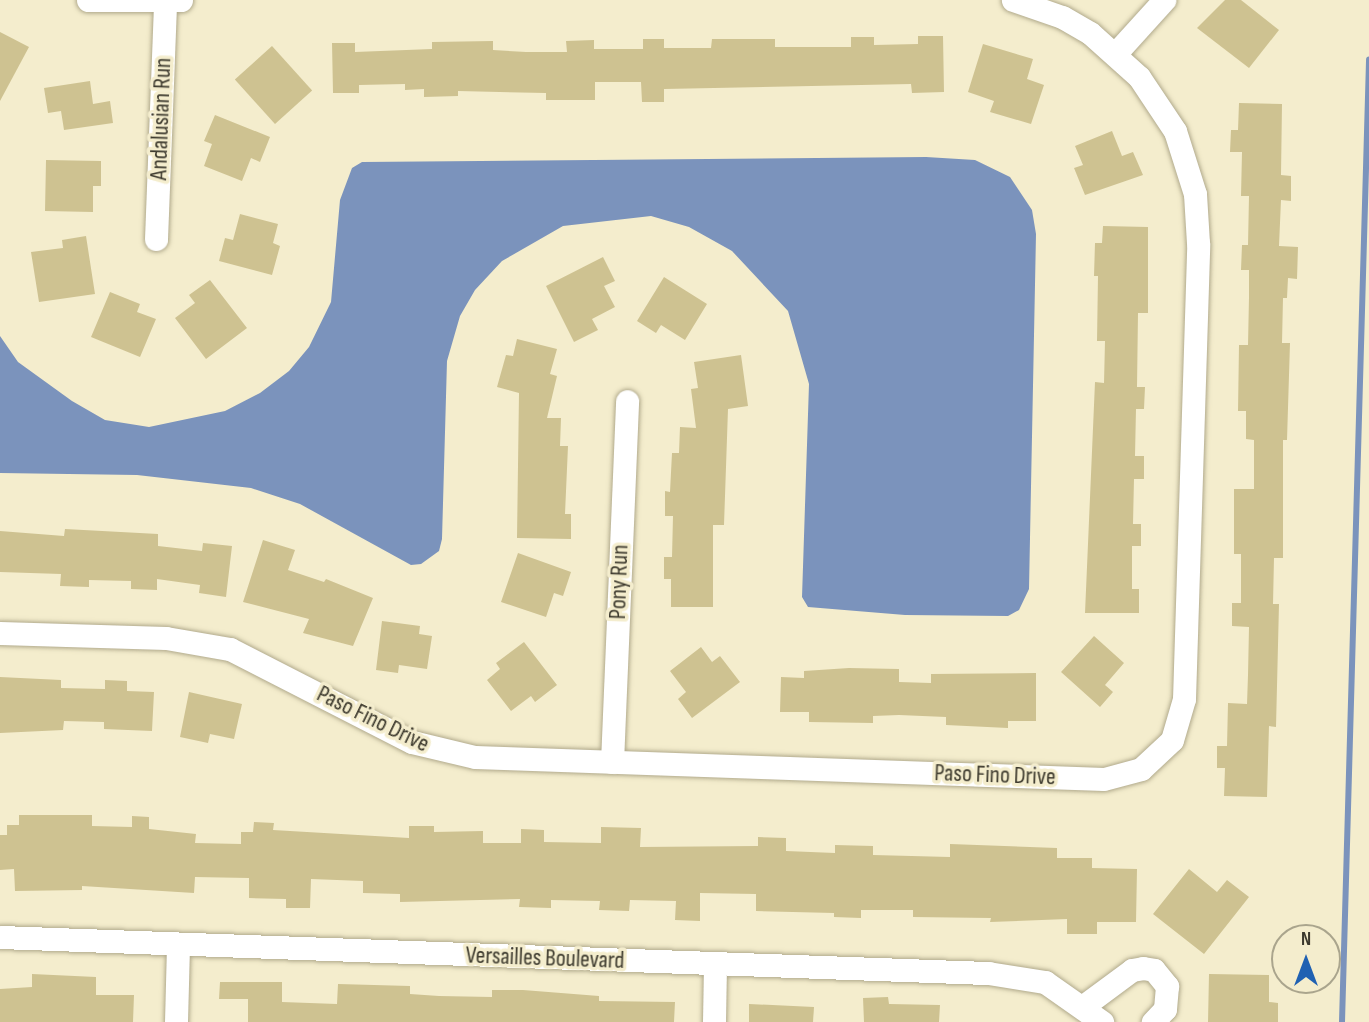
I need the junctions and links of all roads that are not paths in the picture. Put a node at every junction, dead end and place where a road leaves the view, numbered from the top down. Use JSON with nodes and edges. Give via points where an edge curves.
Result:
{"nodes":[{"id":1,"x":88,"y":0,"type":"edge"},
{"id":2,"x":165,"y":0,"type":"edge"},
{"id":3,"x":181,"y":0,"type":"edge"},
{"id":4,"x":1013,"y":0,"type":"edge"},
{"id":5,"x":1164,"y":0,"type":"edge"},
{"id":6,"x":1116,"y":54,"type":"junction"},
{"id":7,"x":156,"y":239,"type":"dead end"},
{"id":8,"x":627,"y":401,"type":"dead end"},
{"id":9,"x":0,"y":632,"type":"edge"},
{"id":10,"x":612,"y":762,"type":"junction"},
{"id":11,"x":0,"y":937,"type":"edge"},
{"id":12,"x":178,"y":944,"type":"junction"},
{"id":13,"x":715,"y":964,"type":"junction"},
{"id":14,"x":1082,"y":1007,"type":"junction"},
{"id":15,"x":176,"y":1022,"type":"edge"},
{"id":16,"x":714,"y":1022,"type":"edge"},
{"id":17,"x":1102,"y":1022,"type":"edge"},
{"id":18,"x":1153,"y":1022,"type":"edge"}],
"edges":[{"from":1,"to":2,"type":"street"},
{"from":2,"to":3,"type":"street"},
{"from":2,"to":7,"type":"street","name":"Andalusian Run"},
{"from":4,"to":6,"type":"street","name":"Paso Fino Drive","via":[[1062,17]]},
{"from":5,"to":6,"type":"street"},
{"from":6,"to":10,"type":"street","name":"Paso Fino Drive","via":[[1159,103],[1175,131],[1190,173],[1198,227],[1184,699],[1172,740],[1140,769],[1104,779]]},
{"from":8,"to":10,"type":"street","name":"Pony Run"},
{"from":9,"to":10,"type":"street","name":"Paso Fino Drive","via":[[198,641],[260,661],[382,728],[443,751]]},
{"from":11,"to":12,"type":"street","name":"Versailles Boulevard"},
{"from":12,"to":13,"type":"street","name":"Versailles Boulevard"},
{"from":12,"to":15,"type":"street"},
{"from":13,"to":14,"type":"street","name":"Versailles Boulevard","via":[[988,973],[1045,982]]},
{"from":13,"to":16,"type":"street"},
{"from":14,"to":17,"type":"street","name":"Versailles Boulevard"},
{"from":14,"to":18,"type":"street","via":[[1132,970],[1154,970],[1167,986],[1166,1009]]}]}
